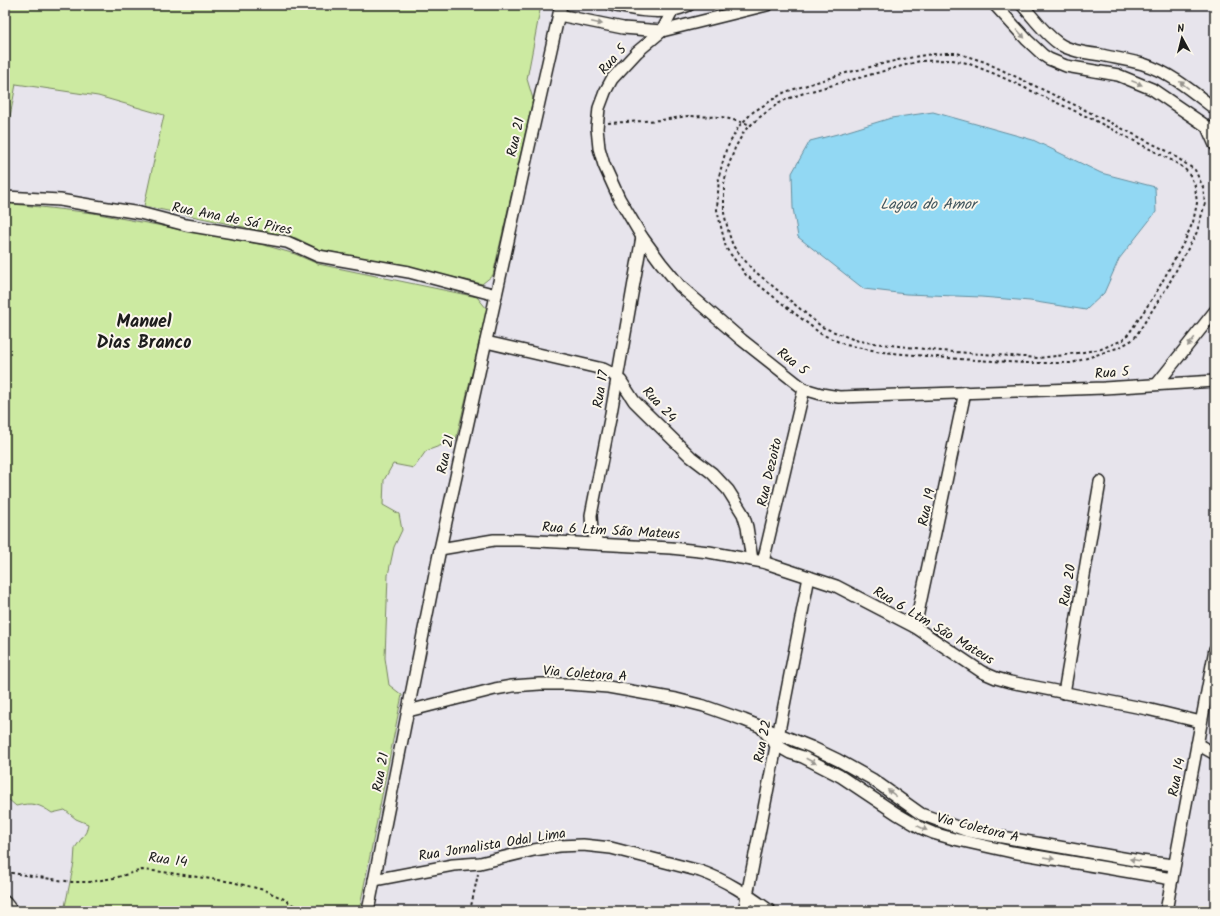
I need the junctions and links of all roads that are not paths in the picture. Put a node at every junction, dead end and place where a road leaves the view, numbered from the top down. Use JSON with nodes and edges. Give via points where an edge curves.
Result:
{"nodes":[{"id":1,"x":611,"y":5,"type":"edge"},
{"id":2,"x":690,"y":5,"type":"edge"},
{"id":3,"x":767,"y":5,"type":"edge"},
{"id":4,"x":994,"y":5,"type":"edge"},
{"id":5,"x":1022,"y":5,"type":"edge"},
{"id":6,"x":560,"y":10,"type":"edge"},
{"id":7,"x":673,"y":10,"type":"junction"},
{"id":8,"x":662,"y":31,"type":"junction"},
{"id":9,"x":1215,"y":110,"type":"edge"},
{"id":10,"x":1211,"y":129,"type":"edge"},
{"id":11,"x":1215,"y":145,"type":"edge"},
{"id":12,"x":5,"y":197,"type":"edge"},
{"id":13,"x":642,"y":237,"type":"junction"},
{"id":14,"x":496,"y":295,"type":"junction"},
{"id":15,"x":1215,"y":311,"type":"edge"},
{"id":16,"x":486,"y":342,"type":"junction"},
{"id":17,"x":618,"y":377,"type":"junction"},
{"id":18,"x":1215,"y":381,"type":"edge"},
{"id":19,"x":1157,"y":384,"type":"junction"},
{"id":20,"x":804,"y":389,"type":"junction"},
{"id":21,"x":966,"y":392,"type":"junction"},
{"id":22,"x":1100,"y":482,"type":"dead end"},
{"id":23,"x":599,"y":544,"type":"junction"},
{"id":24,"x":440,"y":549,"type":"junction"},
{"id":25,"x":758,"y":561,"type":"junction"},
{"id":26,"x":809,"y":577,"type":"junction"},
{"id":27,"x":915,"y":627,"type":"junction"},
{"id":28,"x":1215,"y":649,"type":"edge"},
{"id":29,"x":1064,"y":693,"type":"junction"},
{"id":30,"x":408,"y":711,"type":"junction"},
{"id":31,"x":1201,"y":722,"type":"junction"},
{"id":32,"x":760,"y":725,"type":"junction"},
{"id":33,"x":778,"y":733,"type":"junction"},
{"id":34,"x":1197,"y":744,"type":"junction"},
{"id":35,"x":776,"y":745,"type":"junction"},
{"id":36,"x":1215,"y":754,"type":"edge"},
{"id":37,"x":1174,"y":865,"type":"junction"},
{"id":38,"x":1172,"y":879,"type":"junction"},
{"id":39,"x":374,"y":880,"type":"junction"},
{"id":40,"x":747,"y":895,"type":"junction"},
{"id":41,"x":5,"y":902,"type":"edge"},
{"id":42,"x":12,"y":911,"type":"edge"},
{"id":43,"x":368,"y":911,"type":"edge"},
{"id":44,"x":744,"y":911,"type":"edge"},
{"id":45,"x":770,"y":911,"type":"edge"},
{"id":46,"x":1166,"y":911,"type":"edge"}],
"edges":[{"from":1,"to":7,"type":"street","via":[[651,11]]},
{"from":2,"to":7,"type":"street"},
{"from":3,"to":8,"type":"street"},
{"from":4,"to":10,"type":"street","one_way":true,"via":[[1049,59],[1066,66],[1118,75],[1152,89]]},
{"from":9,"to":5,"type":"street","one_way":true,"via":[[1180,82],[1145,65],[1075,50],[1058,43]]},
{"from":6,"to":8,"type":"street","one_way":true,"via":[[622,28]]},
{"from":6,"to":14,"type":"street","name":"Rua 21"},
{"from":7,"to":8,"type":"street"},
{"from":8,"to":13,"type":"street","name":"Rua 5","via":[[612,78],[599,108],[597,124],[599,148],[604,165],[619,198]]},
{"from":10,"to":11,"type":"street"},
{"from":12,"to":14,"type":"street","name":"Rua Ana de Sá Pires","via":[[74,202],[287,242],[318,256],[408,272]]},
{"from":13,"to":17,"type":"street","name":"Rua 17"},
{"from":13,"to":20,"type":"street","name":"Rua 5","via":[[680,286]]},
{"from":14,"to":16,"type":"street","name":"Rua 21"},
{"from":15,"to":19,"type":"street","one_way":true},
{"from":16,"to":17,"type":"street","name":"Rua 24","via":[[603,369]]},
{"from":16,"to":24,"type":"street","name":"Rua 21"},
{"from":17,"to":23,"type":"street","name":"Rua 17","via":[[591,515],[592,531]]},
{"from":17,"to":25,"type":"street","name":"Rua 24","via":[[642,409],[728,490],[743,514]]},
{"from":18,"to":19,"type":"street","name":"Rua 5"},
{"from":19,"to":21,"type":"street","name":"Rua 5"},
{"from":20,"to":21,"type":"street","name":"Rua 5","via":[[839,397]]},
{"from":20,"to":25,"type":"street","name":"Rua Dezoito"},
{"from":21,"to":27,"type":"street","name":"Rua 19"},
{"from":22,"to":29,"type":"street","name":"Rua 20"},
{"from":23,"to":24,"type":"street","name":"Rua 6 Ltm São Mateus","via":[[494,540]]},
{"from":23,"to":25,"type":"street","name":"Rua 6 Ltm São Mateus","via":[[709,552]]},
{"from":24,"to":30,"type":"street","name":"Rua 21"},
{"from":25,"to":26,"type":"street","name":"Rua 6 Ltm São Mateus"},
{"from":26,"to":27,"type":"street","name":"Rua 6 Ltm São Mateus","via":[[836,586]]},
{"from":26,"to":33,"type":"street","name":"Rua 22"},
{"from":27,"to":29,"type":"street","name":"Rua 6 Ltm São Mateus","via":[[982,672],[1010,682]]},
{"from":28,"to":31,"type":"street","name":"Rua 14"},
{"from":29,"to":31,"type":"street","name":"Rua 6 Ltm São Mateus"},
{"from":30,"to":32,"type":"street","name":"Via Coletora A","via":[[495,689],[568,684],[608,687],[676,698]]},
{"from":30,"to":39,"type":"street","name":"Rua 21"},
{"from":31,"to":34,"type":"street","name":"Rua 14"},
{"from":32,"to":33,"type":"street","name":"Via Coletora A"},
{"from":32,"to":35,"type":"street","name":"Via Coletora A"},
{"from":33,"to":35,"type":"street","name":"Rua 22"},
{"from":37,"to":33,"type":"street","name":"Via Coletora A","one_way":true,"via":[[951,826],[915,811],[872,778]]},
{"from":34,"to":36,"type":"street"},
{"from":34,"to":37,"type":"street","name":"Rua 14"},
{"from":35,"to":38,"type":"street","name":"Via Coletora A","one_way":true,"via":[[840,776],[897,814],[933,833],[1012,852]]},
{"from":35,"to":40,"type":"street","name":"Rua 22"},
{"from":37,"to":38,"type":"street","name":"Rua 14"},
{"from":38,"to":46,"type":"street","name":"Rua 14"},
{"from":39,"to":40,"type":"street","name":"Rua Jornalista Odal Lima","via":[[453,865],[480,863],[534,850],[583,845],[605,847],[700,871]]},
{"from":39,"to":43,"type":"street","name":"Rua 21"},
{"from":40,"to":44,"type":"street","name":"Rua 22"},
{"from":40,"to":45,"type":"street","name":"Rua Jornalista Odal Lima"},
{"from":41,"to":42,"type":"street"}]}
